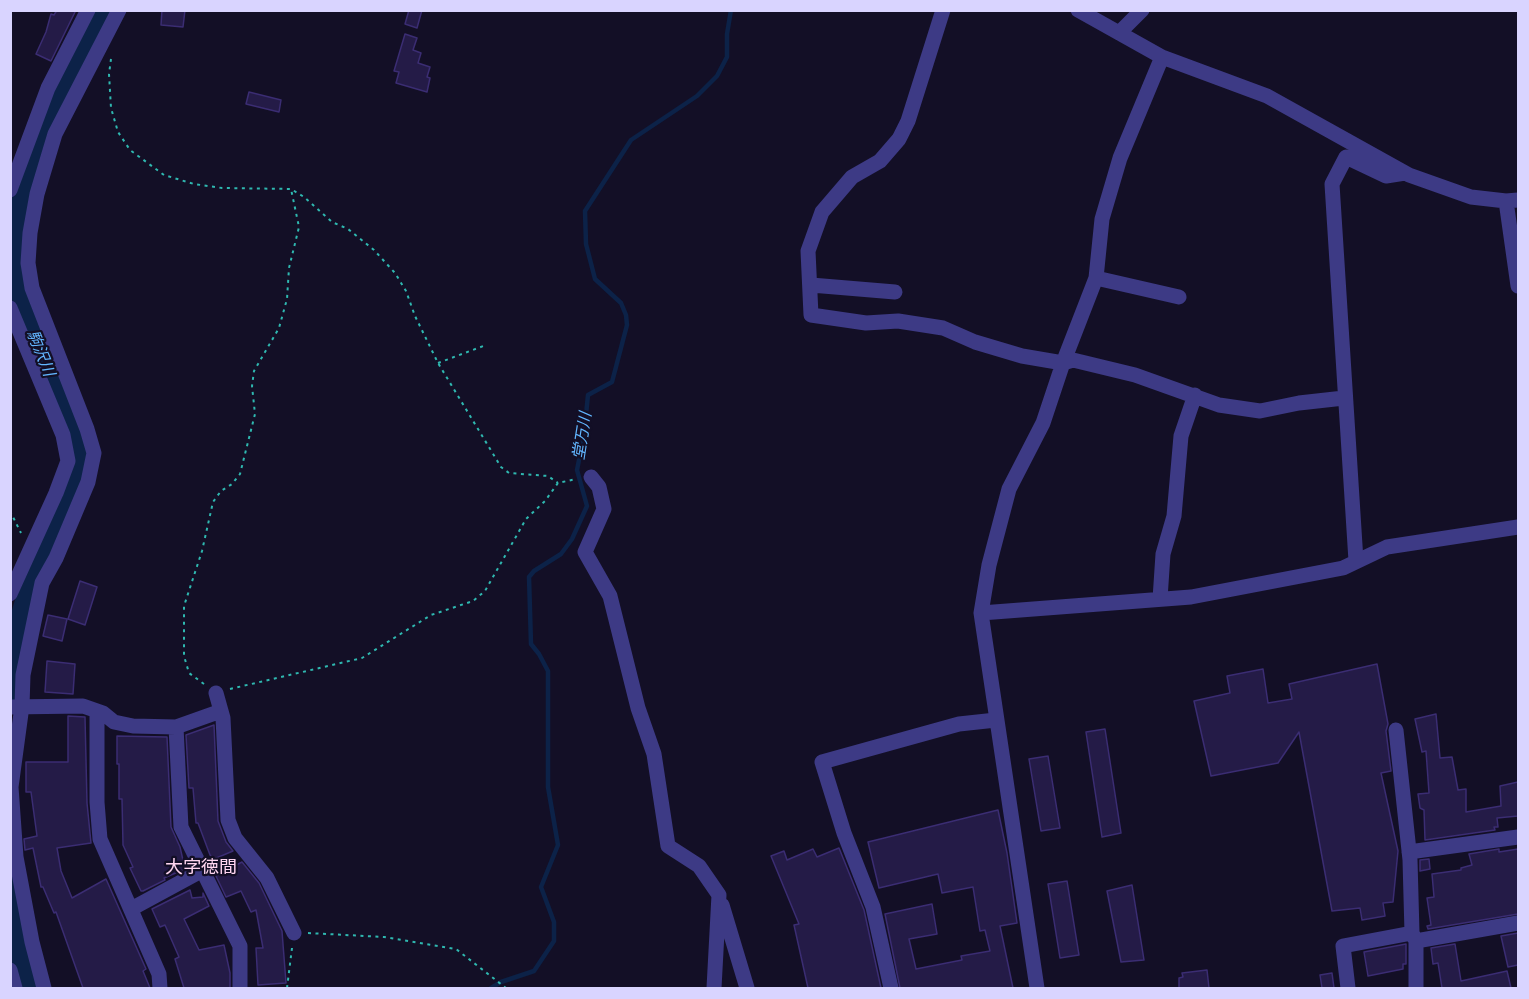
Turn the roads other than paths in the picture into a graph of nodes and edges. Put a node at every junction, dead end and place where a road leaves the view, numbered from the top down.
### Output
1 (88, 10) edge
2 (118, 10) edge
3 (943, 10) edge
4 (1078, 10) edge
5 (1142, 10) edge
6 (1119, 33) junction
7 (1162, 57) junction
8 (1405, 173) junction
9 (10, 190) edge
10 (1512, 200) edge
11 (1096, 278) junction
12 (811, 285) junction
13 (1518, 286) edge
14 (895, 292) dead end
15 (1179, 297) dead end
16 (10, 308) edge
17 (1063, 363) junction
18 (1196, 395) junction
19 (1344, 398) junction
20 (591, 477) dead end
21 (1518, 527) edge
22 (1356, 561) junction
23 (10, 594) edge
24 (1160, 599) junction
25 (981, 613) junction
26 (216, 693) road end
27 (16, 706) edge
28 (97, 711) junction
29 (221, 711) junction
30 (996, 720) junction
31 (176, 728) junction
32 (1396, 730) dead end
33 (1518, 837) edge
34 (1408, 852) junction
35 (203, 870) junction
36 (718, 895) junction
37 (131, 909) junction
38 (1518, 923) edge
39 (294, 933) road end
40 (1414, 937) junction
41 (10, 970) edge
42 (15, 988) edge
43 (44, 988) edge
44 (160, 988) edge
45 (240, 988) edge
46 (714, 988) edge
47 (747, 988) edge
48 (891, 988) edge
49 (1037, 988) edge
50 (1348, 988) edge
51 (1416, 988) edge

1 - 9 street
2 - 27 street
3 - 12 street
4 - 6 street
5 - 6 street
6 - 7 street
7 - 8 street
7 - 11 street
8 - 10 street
8 - 19 street
10 - 13 street
11 - 15 street
11 - 17 street
12 - 14 street
12 - 17 street
16 - 23 street
17 - 18 street
17 - 25 street
18 - 19 street
18 - 24 street
19 - 22 street
20 - 36 street
21 - 22 street
22 - 24 street
24 - 25 street
25 - 30 street
26 - 29 street
27 - 28 street
27 - 43 street
28 - 31 street
28 - 37 street
29 - 31 street
29 - 39 street
30 - 48 street
30 - 49 street
31 - 35 street
32 - 34 street
33 - 34 street
34 - 40 street
35 - 37 street
35 - 45 street
36 - 46 street
36 - 47 street
37 - 44 street
38 - 40 street
40 - 50 street
40 - 51 street
41 - 42 street

